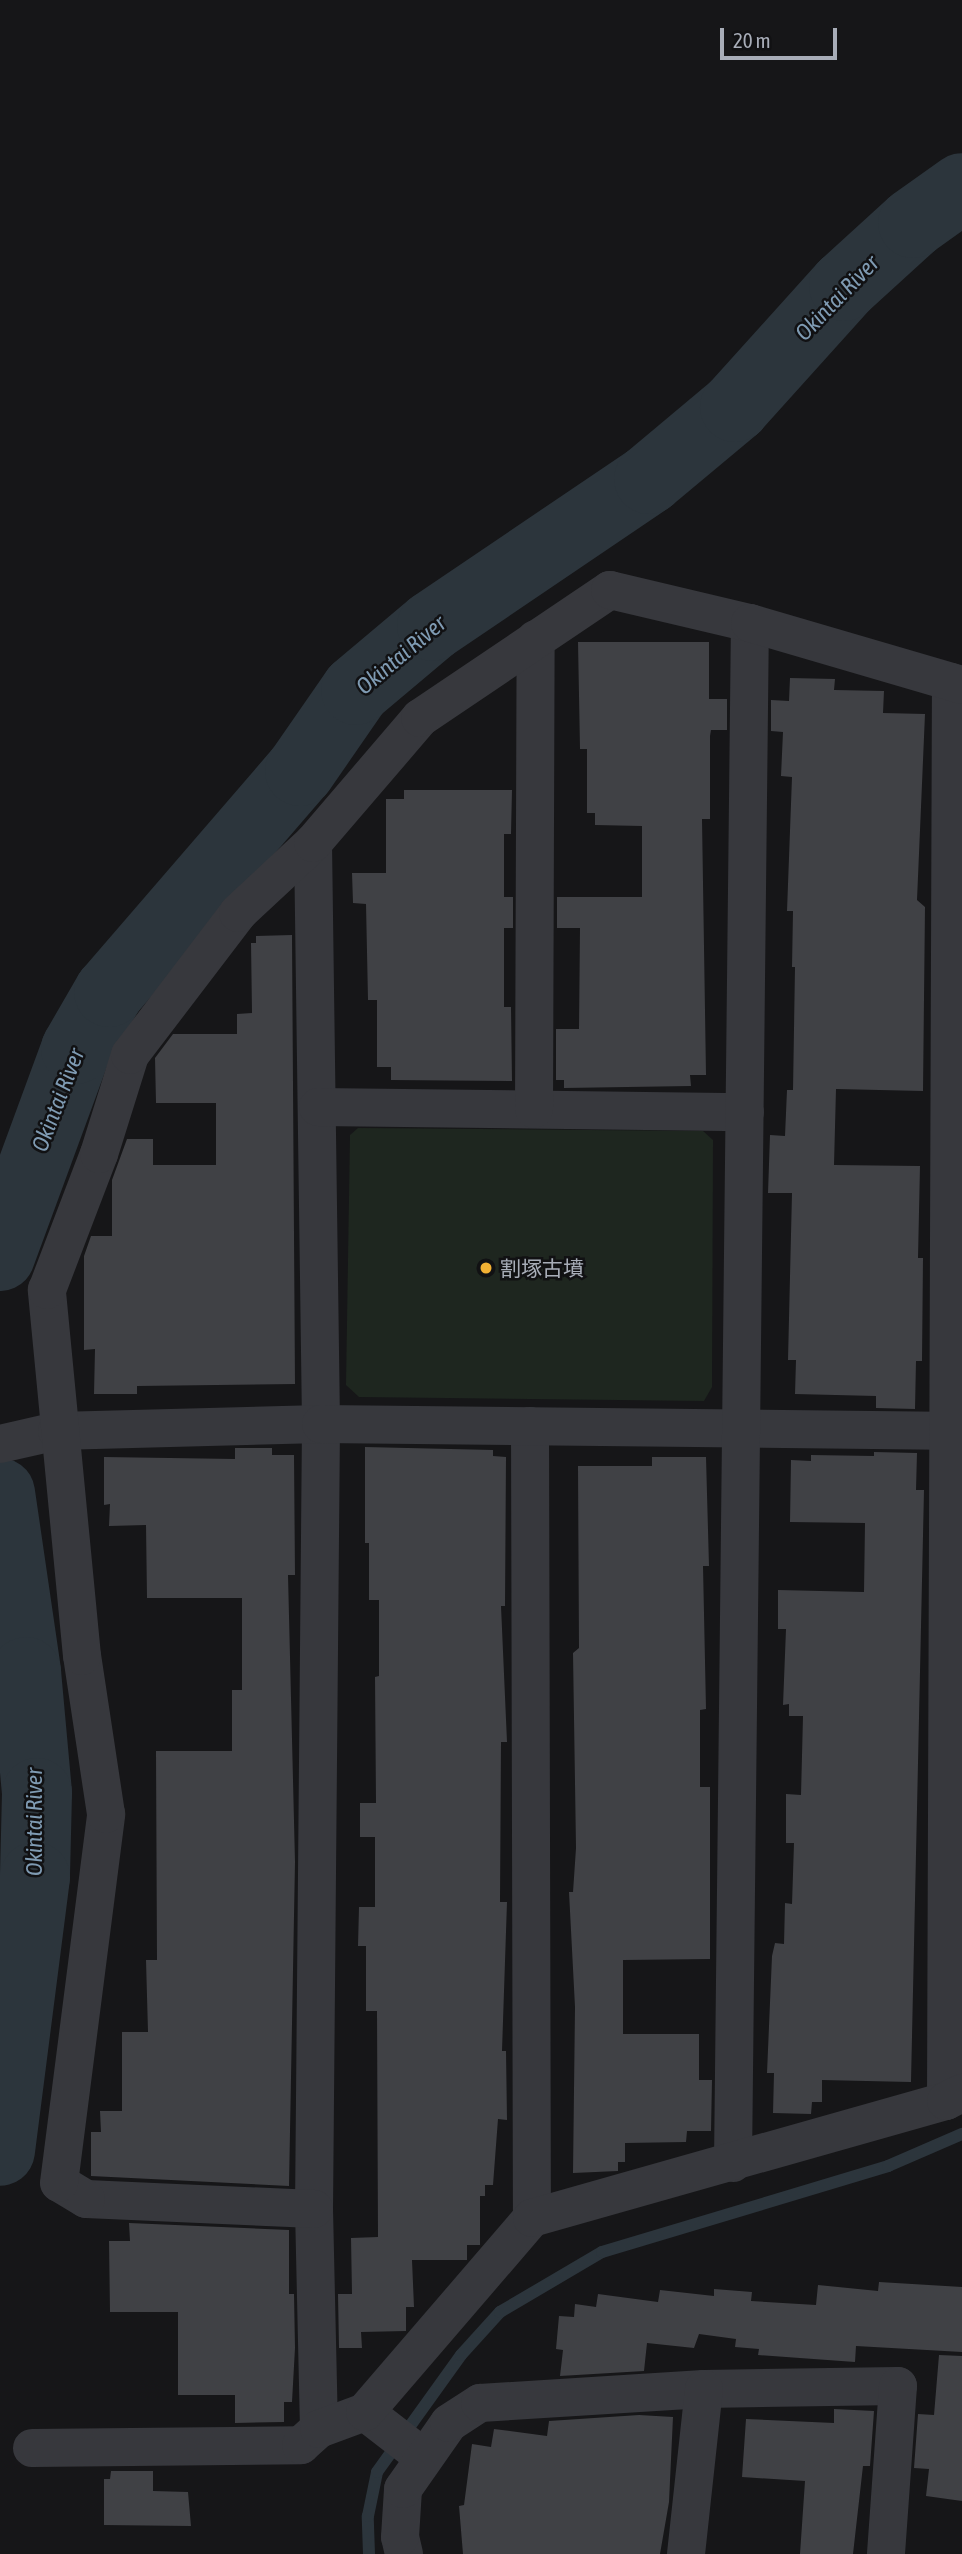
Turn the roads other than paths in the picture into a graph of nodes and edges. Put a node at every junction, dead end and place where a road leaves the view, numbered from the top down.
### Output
1 (750, 623) junction
2 (536, 639) junction
3 (956, 683) edge
4 (313, 843) junction
5 (318, 1107) junction
6 (534, 1109) junction
7 (745, 1112) junction
8 (321, 1424) junction
9 (530, 1426) junction
10 (741, 1429) junction
11 (955, 1431) edge
12 (30, 1438) edge
13 (954, 2097) edge
14 (733, 2163) junction
15 (314, 2209) junction
16 (532, 2218) junction
17 (704, 2389) junction
18 (365, 2412) junction
19 (319, 2429) junction
20 (32, 2448) dead end
21 (422, 2456) junction
22 (404, 2554) edge
23 (686, 2554) edge
24 (886, 2554) edge

1 - 2 street
1 - 3 street
1 - 7 street
2 - 4 street
2 - 6 street
3 - 11 street
4 - 5 street
4 - 12 street
5 - 6 street
5 - 8 street
6 - 7 street
7 - 10 street
8 - 9 street
8 - 12 street
8 - 15 street
9 - 10 street
9 - 16 street
10 - 11 street
10 - 14 street
11 - 13 street
12 - 15 street
13 - 14 street
14 - 16 street
15 - 19 street
16 - 18 street
17 - 21 street
17 - 23 street
17 - 24 street
18 - 19 street
18 - 21 street
19 - 20 street
21 - 22 street

